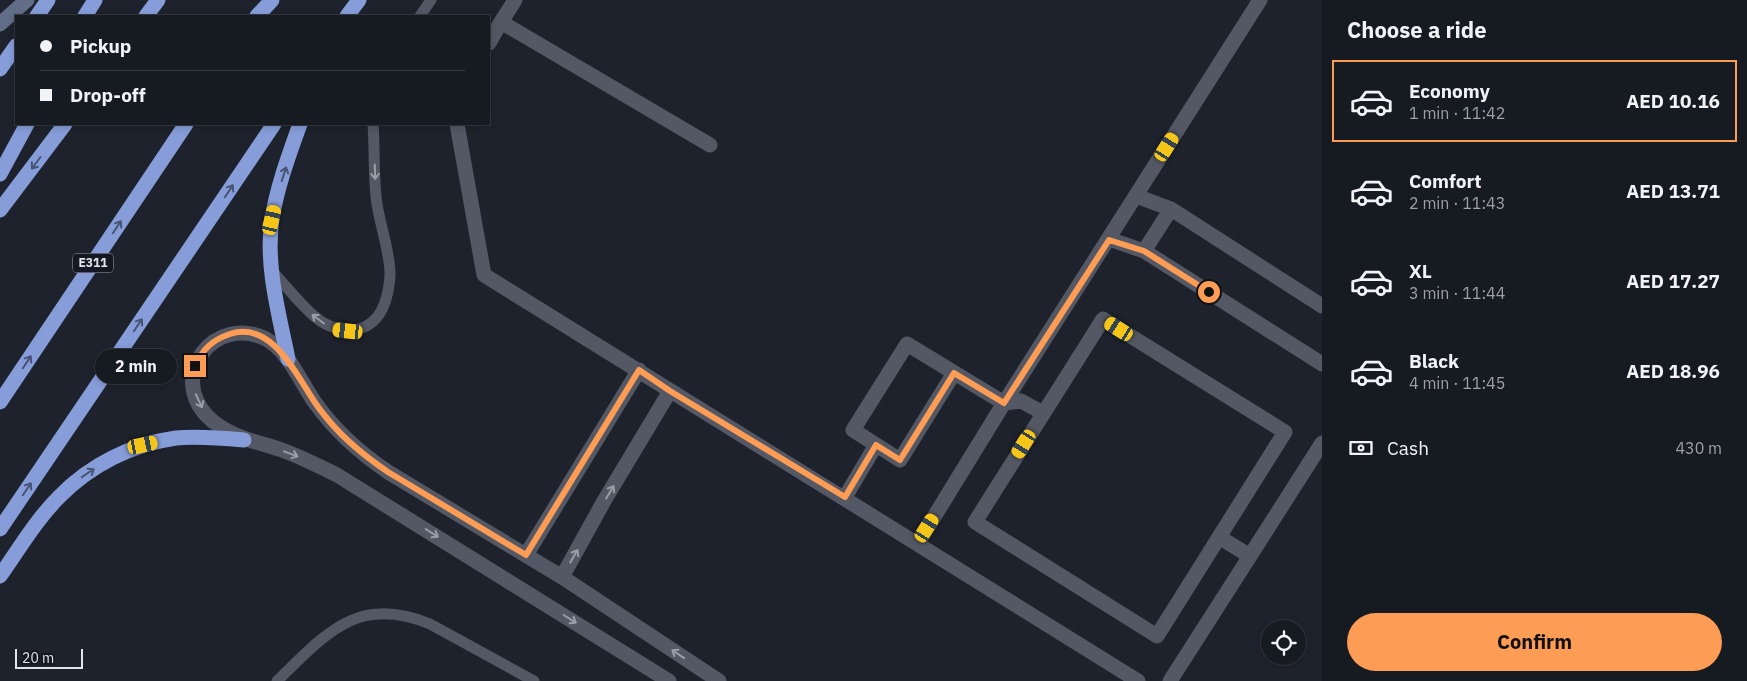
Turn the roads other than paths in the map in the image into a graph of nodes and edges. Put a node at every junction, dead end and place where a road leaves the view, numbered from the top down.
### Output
1 (27, 0) edge
2 (48, 0) edge
3 (95, 0) edge
4 (158, 0) edge
5 (267, 0) edge
6 (272, 0) edge
7 (359, 0) edge
8 (431, 0) edge
9 (515, 0) edge
10 (1260, 0) edge
11 (38, 15) edge
12 (86, 15) edge
13 (147, 15) edge
14 (258, 15) edge
15 (258, 15) edge
16 (348, 15) edge
17 (421, 15) edge
18 (501, 22) junction
19 (0, 24) edge
20 (490, 41) edge
21 (15, 47) edge
22 (0, 69) edge
23 (26, 125) edge
24 (64, 125) edge
25 (185, 125) edge
26 (273, 125) edge
27 (300, 125) edge
28 (373, 125) edge
29 (457, 125) edge
30 (710, 145) dead end
31 (0, 174) edge
32 (1136, 196) junction
33 (1171, 209) junction
34 (0, 210) edge
35 (1109, 240) junction
36 (1144, 251) junction
37 (272, 271) junction
38 (1322, 306) edge
39 (288, 359) junction
40 (1322, 364) edge
41 (639, 370) junction
42 (954, 373) junction
43 (670, 391) junction
44 (0, 402) edge
45 (1004, 403) junction
46 (1043, 413) junction
47 (244, 440) junction
48 (1322, 443) edge
49 (876, 445) junction
50 (845, 497) junction
51 (0, 529) edge
52 (1219, 537) junction
53 (918, 543) junction
54 (526, 555) junction
55 (1250, 556) junction
56 (0, 576) edge
57 (562, 577) junction
58 (277, 681) edge
59 (534, 681) edge
60 (669, 681) edge
61 (719, 681) edge
62 (1138, 681) edge
63 (1170, 681) edge

1 - 19 main road
2 - 11 highway
3 - 12 highway
4 - 13 highway
5 - 14 highway
6 - 15 highway
7 - 16 highway
8 - 17 lane
9 - 18 street
10 - 32 street
18 - 20 street
18 - 30 street
21 - 22 highway
23 - 31 highway
24 -> 34 highway
44 -> 25 highway, E311
51 -> 26 highway
37 -> 27 highway
28 -> 37 lane
29 - 41 street
32 - 33 street
32 - 35 street
33 - 36 street
33 - 38 street
35 - 36 street
35 - 45 street
36 - 40 street
37 - 39 highway
39 -> 47 street
39 - 54 street
41 - 43 street
41 - 54 street
42 - 45 street
42 - 49 street
42 - 49 street
43 - 50 street
57 -> 43 street
45 - 46 street
45 - 53 street
46 - 52 street
46 - 52 street
56 -> 47 highway
47 -> 60 street
48 - 55 street
49 - 50 street
50 - 53 street
52 - 55 street
53 - 62 street
54 - 57 street
55 - 63 street
61 -> 57 street
58 - 59 lane

